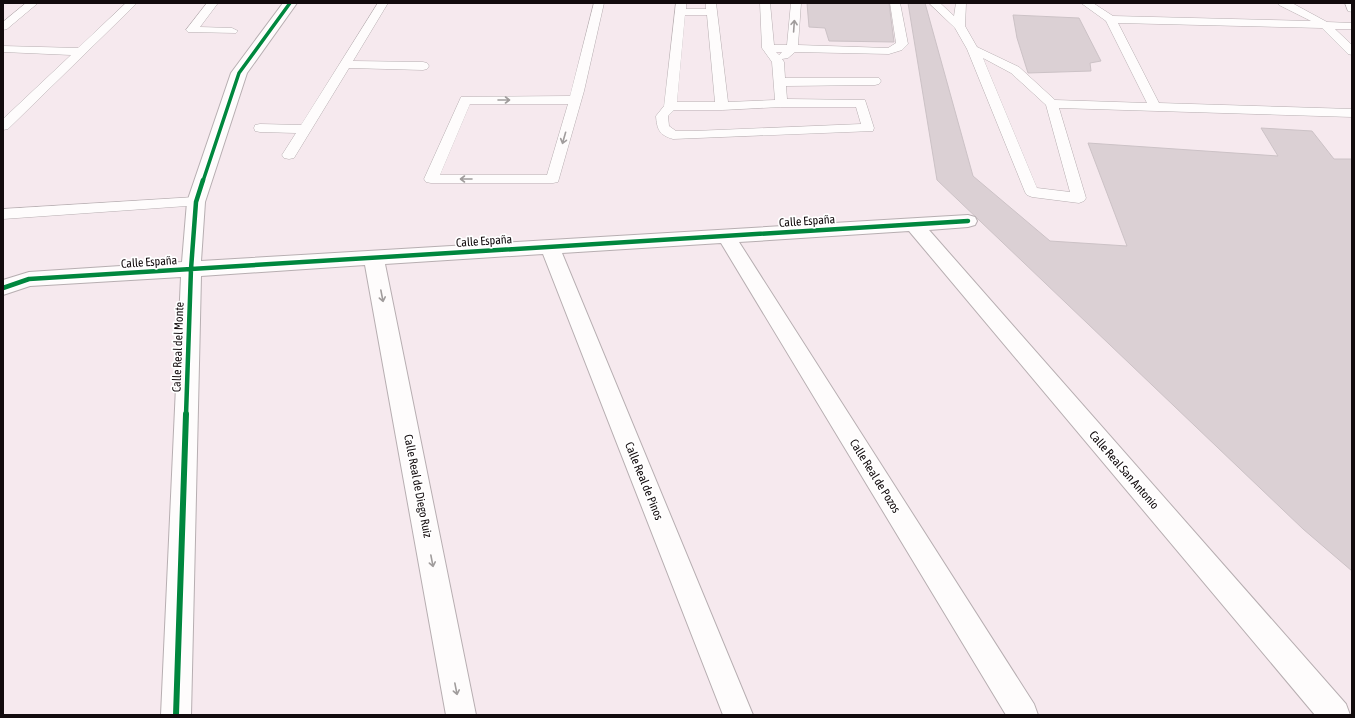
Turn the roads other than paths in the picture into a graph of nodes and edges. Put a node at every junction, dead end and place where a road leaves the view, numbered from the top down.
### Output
1 (33, 3) edge
2 (132, 3) edge
3 (213, 3) edge
4 (290, 3) edge
5 (383, 3) edge
6 (599, 3) edge
7 (765, 3) edge
8 (796, 3) edge
9 (895, 3) edge
10 (934, 3) edge
11 (961, 3) edge
12 (1086, 3) edge
13 (1283, 3) edge
14 (1350, 3) edge
15 (681, 8) edge
16 (711, 8) edge
17 (1352, 9) edge
18 (1111, 18) junction
19 (959, 26) junction
20 (1326, 26) junction
21 (1352, 26) edge
22 (3, 27) edge
23 (232, 31) dead end
24 (768, 48) junction
25 (3, 49) edge
26 (792, 49) junction
27 (973, 49) junction
28 (80, 52) junction
29 (1352, 52) edge
30 (778, 62) junction
31 (344, 64) junction
32 (423, 66) dead end
33 (875, 81) dead end
34 (779, 82) junction
35 (575, 100) junction
36 (781, 103) junction
37 (1052, 104) junction
38 (670, 106) junction
39 (722, 106) junction
40 (1155, 107) junction
41 (1352, 113) edge
42 (3, 126) edge
43 (260, 128) dead end
44 (305, 129) junction
45 (289, 155) dead end
46 (196, 202) junction
47 (3, 214) edge
48 (968, 221) dead end
49 (914, 224) junction
50 (726, 236) junction
51 (550, 247) junction
52 (374, 258) junction
53 (191, 269) junction
54 (3, 288) edge
55 (176, 715) edge
56 (461, 715) edge
57 (738, 715) edge
58 (1023, 715) edge
59 (1335, 715) edge

1 - 22 lane
2 - 28 lane
3 - 23 lane
4 - 46 street, Calle Real del Monte
5 - 31 lane
6 - 35 lane
7 - 24 lane
26 -> 8 lane
9 - 26 lane
10 - 19 lane
11 - 19 lane
12 - 18 lane
13 - 20 lane
14 - 17 lane
15 - 16 lane
15 - 38 lane
16 - 39 lane
18 - 20 lane
18 - 40 lane
19 - 27 lane
20 - 21 lane
20 - 29 lane
24 - 26 lane
24 - 30 lane
25 - 28 lane
26 - 30 lane
27 - 37 lane
27 - 37 lane
28 - 42 lane
30 - 34 lane
31 - 32 lane
31 - 44 lane
33 - 34 lane
34 - 36 lane
35 -> 35 lane
36 - 38 lane
36 - 39 lane
37 - 40 lane
38 - 39 lane
40 - 41 lane
43 - 44 lane
44 - 45 lane
46 - 47 lane
46 - 53 street, Calle Real del Monte
48 - 49 street, Calle España
49 - 50 street, Calle España
49 - 59 street, Calle Real San Antonio
50 - 51 street, Calle España
50 - 58 street, Calle Real de Pozos
51 - 52 street, Calle España
51 - 57 street, Calle Real de Pinos
52 - 53 street, Calle España
52 -> 56 street, Calle Real de Diego Ruiz
53 - 54 street, Calle España
53 - 55 street, Calle Real del Monte

